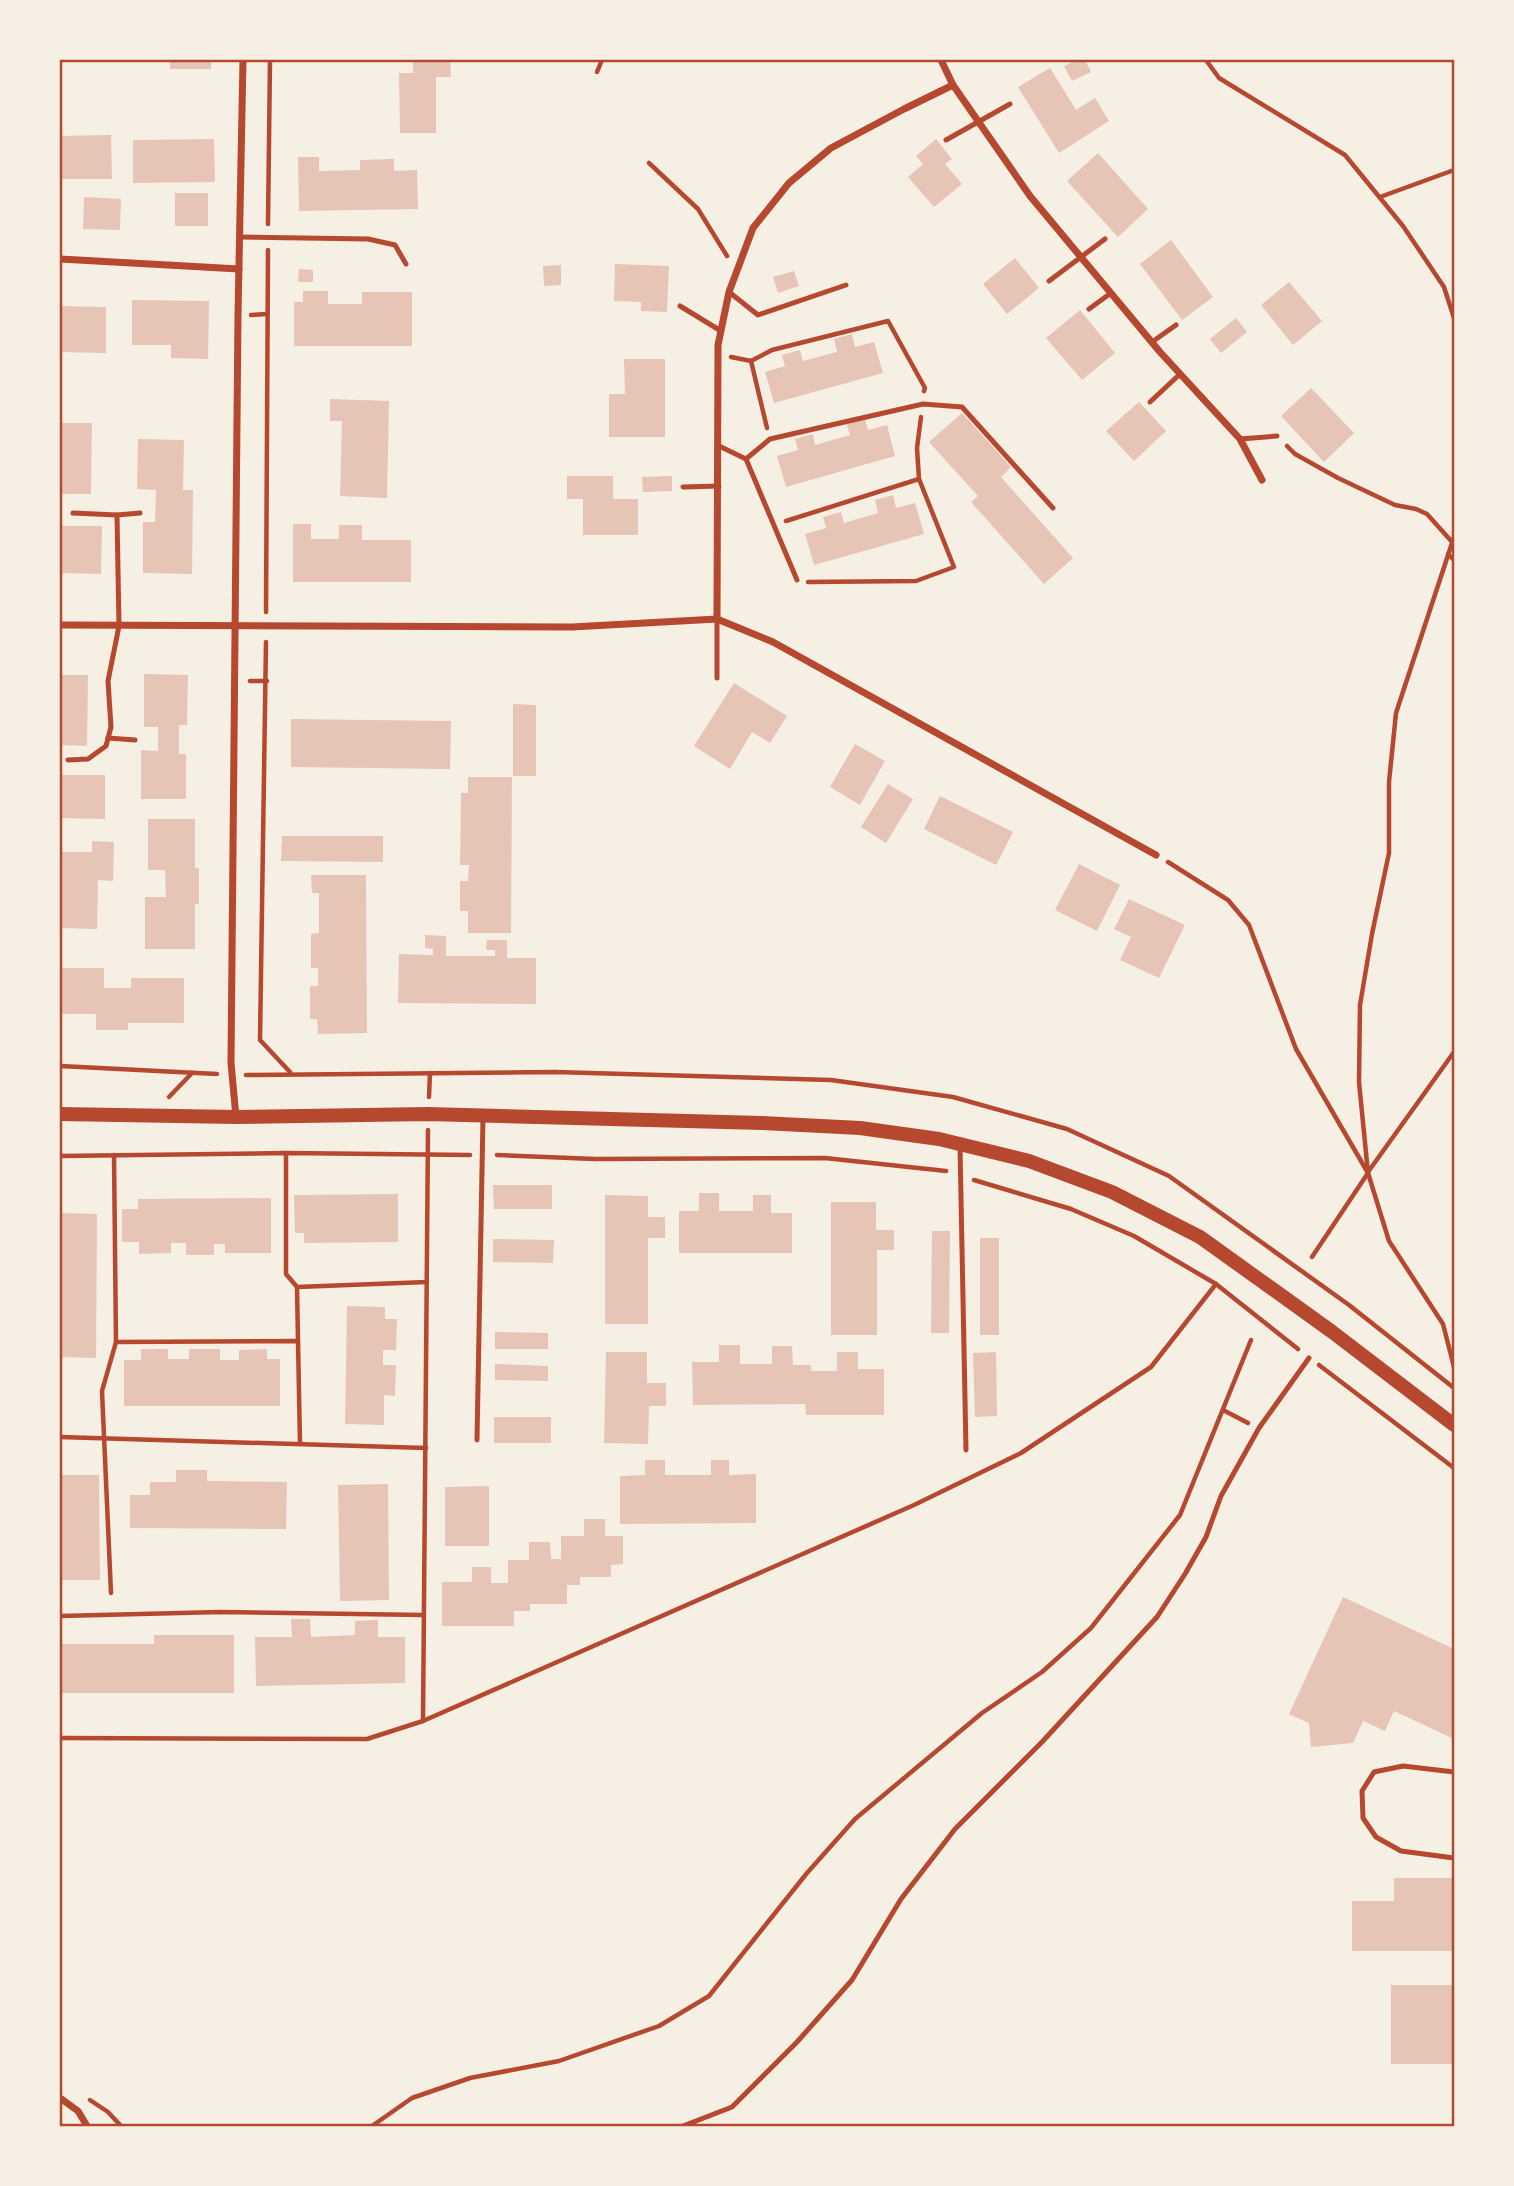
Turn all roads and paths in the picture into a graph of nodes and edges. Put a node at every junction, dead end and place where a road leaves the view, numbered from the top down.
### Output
1 (243, 60) edge
2 (270, 60) edge
3 (602, 60) edge
4 (941, 60) edge
5 (1206, 60) edge
6 (597, 72) dead end
7 (953, 85) junction
8 (1010, 104) dead end
9 (978, 122) junction
10 (946, 140) dead end
11 (649, 163) dead end
12 (1454, 170) edge
13 (1381, 197) junction
14 (240, 237) junction
15 (268, 237) junction
16 (1105, 239) dead end
17 (1080, 256) junction
18 (60, 260) edge
19 (406, 264) dead end
20 (239, 269) junction
21 (737, 272) junction
22 (1049, 281) dead end
23 (846, 285) dead end
24 (729, 292) junction
25 (1111, 293) junction
26 (680, 306) dead end
27 (1089, 309) dead end
28 (1454, 318) edge
29 (1176, 325) dead end
30 (721, 331) junction
31 (1152, 342) junction
32 (718, 354) junction
33 (751, 361) junction
34 (1180, 374) junction
35 (1150, 401) dead end
36 (923, 404) junction
37 (1277, 436) joint
38 (770, 439) junction
39 (1240, 439) junction
40 (719, 446) junction
41 (746, 458) junction
42 (919, 479) junction
43 (1262, 480) dead end
44 (719, 486) junction
45 (683, 487) dead end
46 (1053, 508) dead end
47 (73, 513) dead end
48 (140, 513) dead end
49 (117, 515) junction
50 (774, 525) junction
51 (1454, 540) edge
52 (1448, 554) junction
53 (1454, 560) edge
54 (797, 580) dead end
55 (807, 582) dead end
56 (717, 619) junction
57 (60, 625) edge
58 (236, 625) junction
59 (266, 625) junction
60 (119, 626) junction
61 (717, 678) dead end
62 (108, 738) junction
63 (135, 740) dead end
64 (68, 760) dead end
65 (1156, 855) joint
66 (1454, 1052) edge
67 (291, 1073) dead end
68 (60, 1114) edge
69 (236, 1116) junction
70 (483, 1116) junction
71 (960, 1144) junction
72 (286, 1153) junction
73 (114, 1154) junction
74 (482, 1154) junction
75 (427, 1155) junction
76 (60, 1156) edge
77 (1368, 1173) junction
78 (961, 1176) junction
79 (1312, 1258) dead end
80 (427, 1282) junction
81 (1216, 1284) junction
82 (297, 1287) junction
83 (1251, 1340) dead end
84 (298, 1341) junction
85 (116, 1342) junction
86 (1309, 1357) junction
87 (1454, 1367) edge
88 (1223, 1410) junction
89 (1454, 1425) edge
90 (1259, 1428) junction
91 (60, 1437) edge
92 (103, 1438) junction
93 (477, 1440) dead end
94 (300, 1444) junction
95 (426, 1448) junction
96 (965, 1450) dead end
97 (1454, 1468) edge
98 (111, 1593) dead end
99 (423, 1615) junction
100 (60, 1616) edge
101 (423, 1721) junction
102 (60, 1738) edge
103 (1454, 1772) edge
104 (1454, 1858) edge
105 (81, 2093) dead end
106 (60, 2098) edge
107 (87, 2126) edge
108 (121, 2126) edge
109 (372, 2126) edge
110 (683, 2126) edge

1 - 14 street
2 - 15 path
3 - 6 path
4 - 7 street
5 - 13 path
7 - 9 street
7 - 21 street
8 - 9 lane
9 - 10 lane
9 - 17 street
11 - 21 path
12 - 13 path
13 - 28 path
14 - 15 lane
14 - 20 street
15 - 19 lane
15 - 59 path
16 - 17 lane
17 - 22 lane
17 - 25 street
18 - 20 street
20 - 58 street
21 - 24 street
23 - 24 lane
24 - 30 street
25 - 27 lane
25 - 31 street
26 - 30 lane
29 - 31 lane
30 - 32 street
31 - 34 street
32 - 33 path
32 - 40 street
33 - 36 path
33 - 38 path
34 - 35 lane
34 - 39 street
36 - 38 lane
36 - 42 path
36 - 46 lane
37 - 39 lane
37 - 51 path
38 - 41 lane
39 - 43 street
40 - 41 lane
40 - 44 street
41 - 50 lane
42 - 50 path
42 - 55 path
44 - 45 lane
44 - 56 street
47 - 49 lane
48 - 49 lane
49 - 60 lane
50 - 54 lane
51 - 52 path
52 - 53 path
52 - 77 path
56 - 59 street
56 - 61 lane
56 - 65 street
57 - 60 street
58 - 59 street
58 - 60 street
58 - 69 street
59 - 67 path
60 - 62 lane
62 - 63 lane
62 - 64 lane
65 - 77 path
66 - 77 path
68 - 69 main road
69 - 70 main road
70 - 71 main road
70 - 74 lane
71 - 78 lane
71 - 89 main road
72 - 73 path
72 - 75 path
72 - 82 path
73 - 76 path
73 - 85 path
74 - 75 path
74 - 78 path
74 - 93 lane
75 - 80 path
77 - 79 path
77 - 87 path
78 - 81 path
78 - 96 lane
80 - 82 path
80 - 95 path
81 - 86 path
81 - 101 path
82 - 84 path
83 - 88 path
84 - 85 path
84 - 94 path
85 - 92 path
86 - 90 lane
86 - 97 path
88 - 90 path
88 - 109 path
90 - 110 lane
91 - 92 path
92 - 94 path
92 - 98 path
94 - 95 path
95 - 99 path
99 - 100 path
99 - 101 path
101 - 102 path
103 - 104 lane
105 - 108 path
106 - 107 street

